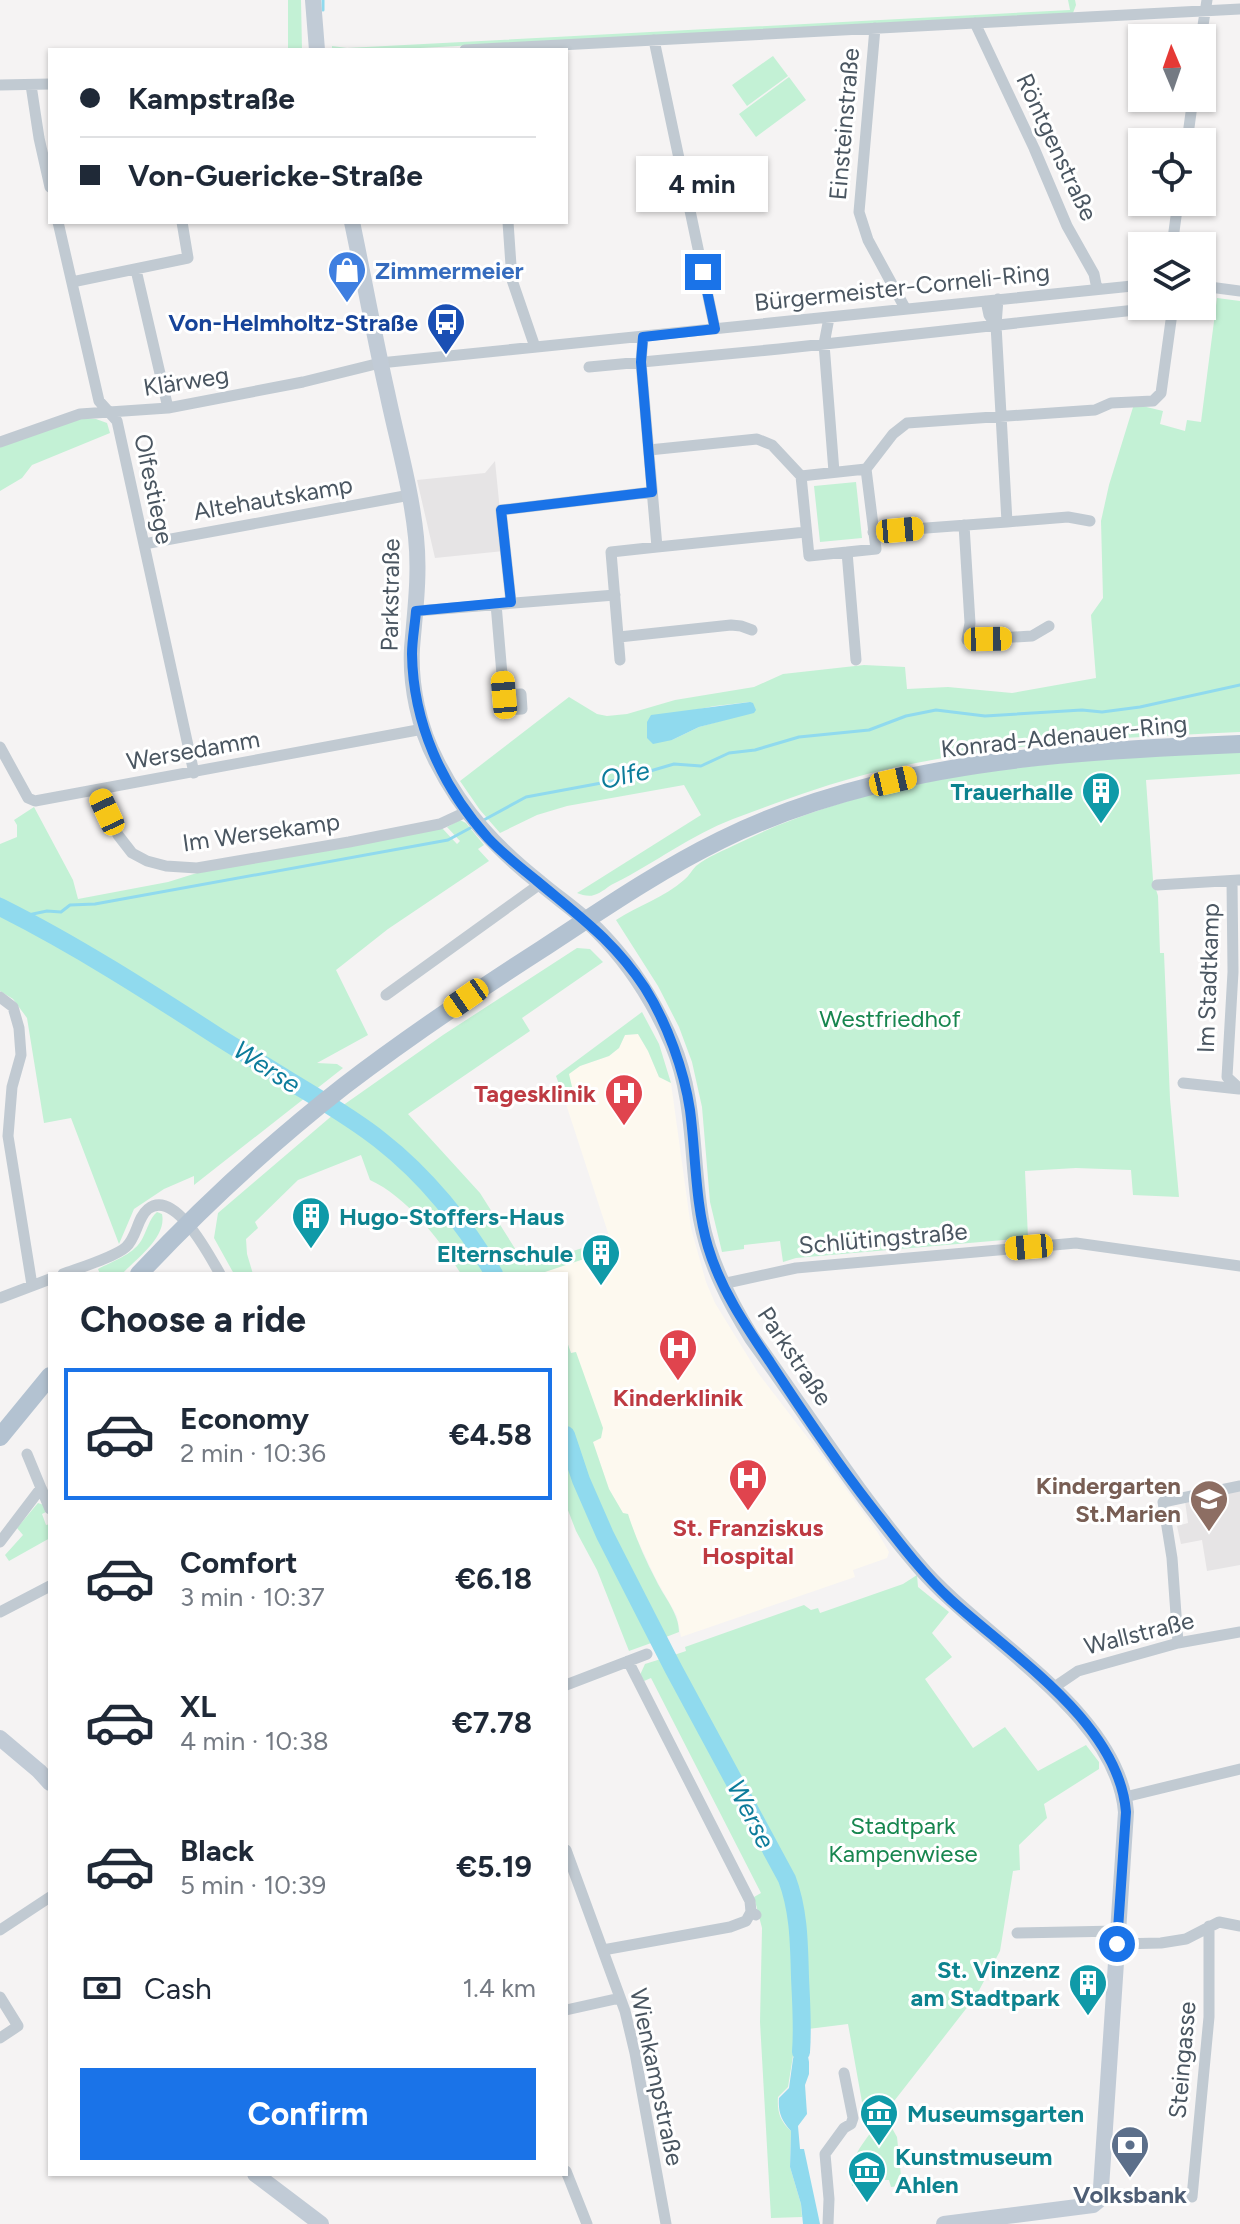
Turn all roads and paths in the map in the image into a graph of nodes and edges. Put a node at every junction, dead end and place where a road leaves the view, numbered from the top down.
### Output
1 (313, 0) edge
2 (1206, 5) edge
3 (1240, 9) edge
4 (975, 23) junction
5 (875, 28) junction
6 (654, 40) junction
7 (317, 48) edge
8 (522, 48) edge
9 (48, 84) edge
10 (0, 85) edge
11 (31, 85) junction
12 (48, 178) edge
13 (58, 224) edge
14 (182, 224) edge
15 (352, 224) edge
16 (508, 224) edge
17 (136, 270) junction
18 (72, 282) junction
19 (1128, 286) edge
20 (1216, 288) edge
21 (1097, 289) junction
22 (1240, 291) edge
23 (992, 300) junction
24 (905, 308) junction
25 (1128, 311) edge
26 (829, 318) junction
27 (812, 319) junction
28 (1170, 320) edge
29 (996, 325) junction
30 (715, 329) junction
31 (643, 337) junction
32 (824, 344) junction
33 (535, 347) junction
34 (641, 362) junction
35 (380, 363) junction
36 (589, 367) dead end
37 (168, 408) junction
38 (106, 411) junction
39 (1000, 416) junction
40 (0, 442) edge
41 (649, 450) junction
42 (866, 469) junction
43 (834, 472) junction
44 (801, 476) junction
45 (652, 492) junction
46 (410, 495) junction
47 (1090, 521) dead end
48 (1007, 522) junction
49 (964, 525) junction
50 (806, 532) junction
51 (873, 532) junction
52 (144, 544) junction
53 (657, 547) junction
54 (847, 552) junction
55 (615, 595) junction
56 (511, 602) junction
57 (496, 604) junction
58 (416, 611) junction
59 (1049, 626) dead end
60 (752, 630) dead end
61 (619, 637) junction
62 (620, 660) dead end
63 (856, 660) dead end
64 (504, 695) dead end
65 (423, 729) junction
66 (1240, 744) edge
67 (0, 747) edge
68 (194, 773) junction
69 (96, 790) junction
70 (474, 820) junction
71 (1236, 880) edge
72 (540, 884) junction
73 (1157, 885) dead end
74 (587, 920) junction
75 (1236, 972) edge
76 (386, 995) dead end
77 (0, 997) edge
78 (1183, 1083) dead end
79 (6, 1086) edge
80 (1240, 1089) edge
81 (187, 1224) junction
82 (1240, 1266) edge
83 (68, 1272) edge
84 (141, 1272) edge
85 (219, 1272) edge
86 (48, 1280) edge
87 (722, 1284) junction
88 (32, 1285) junction
89 (0, 1298) edge
90 (48, 1378) edge
91 (0, 1437) edge
92 (27, 1454) dead end
93 (1240, 1486) edge
94 (41, 1488) junction
95 (48, 1504) edge
96 (0, 1542) edge
97 (48, 1587) edge
98 (0, 1612) edge
99 (1240, 1632) edge
100 (1178, 1643) junction
101 (647, 1654) dead end
102 (628, 1661) junction
103 (568, 1684) edge
104 (1053, 1688) junction
105 (0, 1738) edge
106 (1240, 1769) edge
107 (48, 1781) edge
108 (1125, 1797) junction
109 (568, 1855) edge
110 (48, 1898) edge
111 (1209, 1926) junction
112 (1240, 1926) edge
113 (0, 1930) edge
114 (1017, 1933) dead end
115 (1118, 1938) junction
116 (603, 1950) junction
117 (0, 1997) edge
118 (620, 1998) junction
119 (568, 2010) edge
120 (0, 2038) edge
121 (844, 2073) dead end
122 (258, 2176) edge
123 (568, 2176) edge
124 (1192, 2197) dead end
125 (998, 2221) edge
126 (321, 2224) edge
127 (587, 2224) edge
128 (666, 2224) edge
129 (828, 2224) edge
130 (944, 2224) edge

1 - 7 street
2 - 3 street
2 - 4 street
4 - 5 street
4 - 21 street, Röntgenstraße
5 - 6 street
5 - 24 street, Einsteinstraße
6 - 8 street
6 - 30 street
9 - 11 street
10 - 11 street
11 - 12 street
13 - 18 street, Olfestiege
14 - 17 street
15 - 35 street, Parkstraße
16 - 33 street
17 - 18 street
17 - 37 street
18 - 38 street, Olfestiege
19 - 21 street, Bürgermeister-Corneli-Ring
20 - 22 street
21 - 23 street, Bürgermeister-Corneli-Ring
23 - 24 street, Bürgermeister-Corneli-Ring
23 - 29 street
24 - 26 street, Bürgermeister-Corneli-Ring
25 - 29 street, Bürgermeister-Corneli-Ring
26 - 27 street, Bürgermeister-Corneli-Ring
26 - 32 street
27 - 30 street, Bürgermeister-Corneli-Ring
27 - 32 street
28 - 39 street
29 - 32 street, Bürgermeister-Corneli-Ring
29 - 39 street
30 - 31 street, Bürgermeister-Corneli-Ring
31 - 33 street, Bürgermeister-Corneli-Ring
31 - 34 street
32 - 34 street, Bürgermeister-Corneli-Ring
32 - 43 street
33 - 35 street, Bürgermeister-Corneli-Ring
34 - 36 street, Bürgermeister-Corneli-Ring
34 - 41 street
35 - 37 street, Klärweg
35 - 46 street, Parkstraße
37 - 38 street, Klärweg
38 - 40 street, Klärweg
38 - 52 street, Olfestiege
39 - 42 street
39 - 48 street
41 - 44 street
41 - 45 street
42 - 43 street
42 - 51 street
43 - 44 street
44 - 50 street
45 - 53 street
45 - 56 street
46 - 52 street, Altehautskamp
46 - 58 street, Parkstraße
47 - 48 street
48 - 49 street
49 - 51 street
49 - 59 street
50 - 53 street
50 - 54 street
51 - 54 street
52 - 68 street, Olfestiege
53 - 55 street
54 - 63 street
55 - 56 street
55 - 61 street
56 - 57 street
57 - 58 street
57 - 64 street
58 - 65 street, Parkstraße
60 - 61 street
61 - 62 street
65 - 68 street, Wersedamm
65 - 70 street, Parkstraße
66 - 74 main road, Konrad-Adenauer-Ring
67 - 69 street, Wersedamm
68 - 69 street, Wersedamm
69 - 70 street, Im Wersekamp
70 - 72 street, Parkstraße
71 - 73 street
71 - 75 street, Im Stadtkamp
72 - 74 street, Parkstraße
72 - 76 street
74 - 81 main road, Konrad-Adenauer-Ring
74 - 87 street, Parkstraße
75 - 80 street, Im Stadtkamp
77 - 79 street
78 - 80 street
79 - 88 street
81 - 83 street
81 - 84 main road, Konrad-Adenauer-Ring
81 - 85 street
82 - 87 street, Schlütingstraße
86 - 88 street
87 - 104 street, Parkstraße
88 - 89 street
90 - 91 main road
92 - 94 street
93 - 100 street
94 - 95 street
94 - 96 street
97 - 98 street
99 - 100 street, Wallstraße
100 - 104 street, Wallstraße
101 - 102 street
102 - 103 street
102 - 116 street
104 - 108 street, Parkstraße
105 - 107 street
106 - 108 street
108 - 115 street
109 - 116 street, Wienkampstraße
110 - 113 street
111 - 112 street
111 - 115 street
111 - 124 street, Steingasse
114 - 115 street
115 - 125 street
116 - 118 street, Wienkampstraße
117 - 120 street
118 - 119 street
118 - 128 street, Wienkampstraße
121 - 129 street
122 - 126 street
123 - 127 street
125 - 130 street

